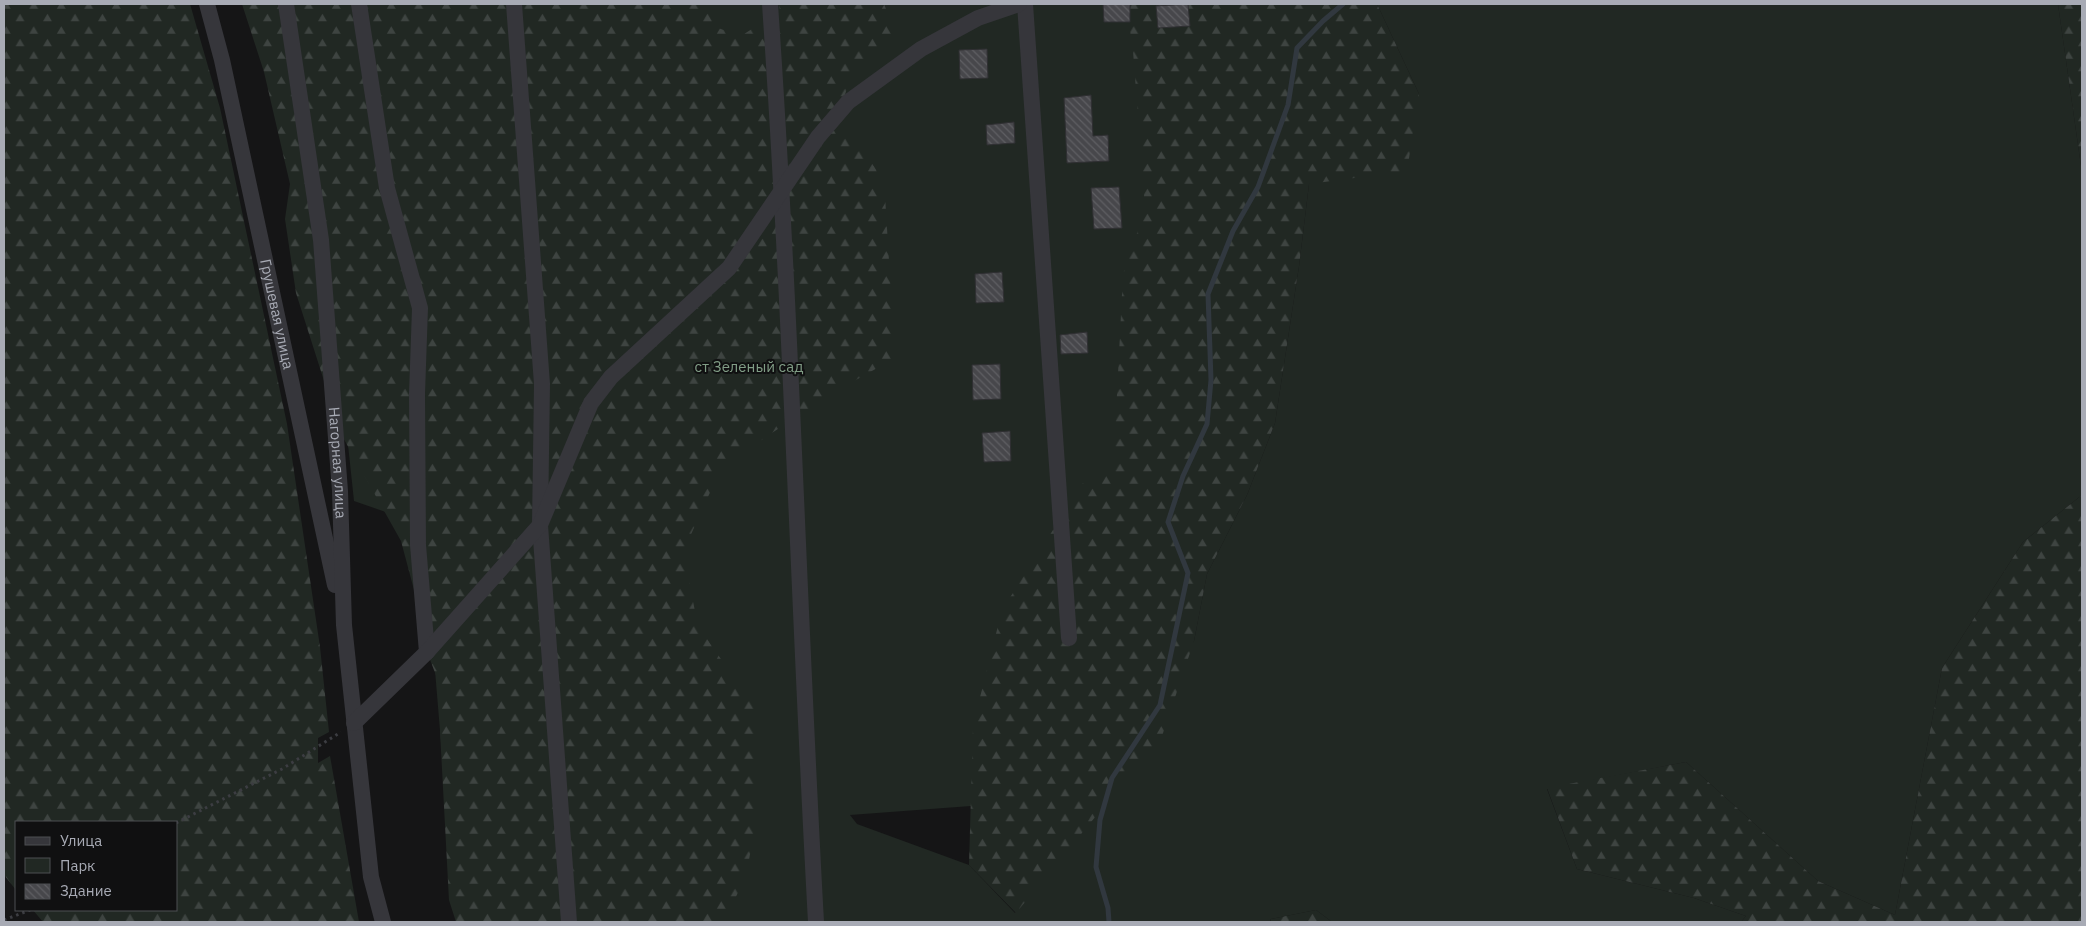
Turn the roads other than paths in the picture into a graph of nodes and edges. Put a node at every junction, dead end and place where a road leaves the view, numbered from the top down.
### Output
1 (207, 4) edge
2 (286, 4) edge
3 (359, 4) edge
4 (514, 4) edge
5 (770, 4) edge
6 (1019, 4) edge
7 (1025, 4) edge
8 (783, 189) junction
9 (540, 525) junction
10 (344, 625) junction
11 (1069, 638) dead end
12 (426, 652) junction
13 (354, 723) junction
14 (383, 922) edge
15 (570, 922) edge
16 (816, 922) edge

1 - 10 street, Грушевая улица
2 - 10 street, Нагорная улица
3 - 12 street
4 - 9 street
5 - 8 street
6 - 8 street
7 - 11 street
8 - 9 street
8 - 16 street
9 - 12 street
9 - 15 street
10 - 13 street, Нагорная улица
12 - 13 street
13 - 14 street, Нагорная улица

